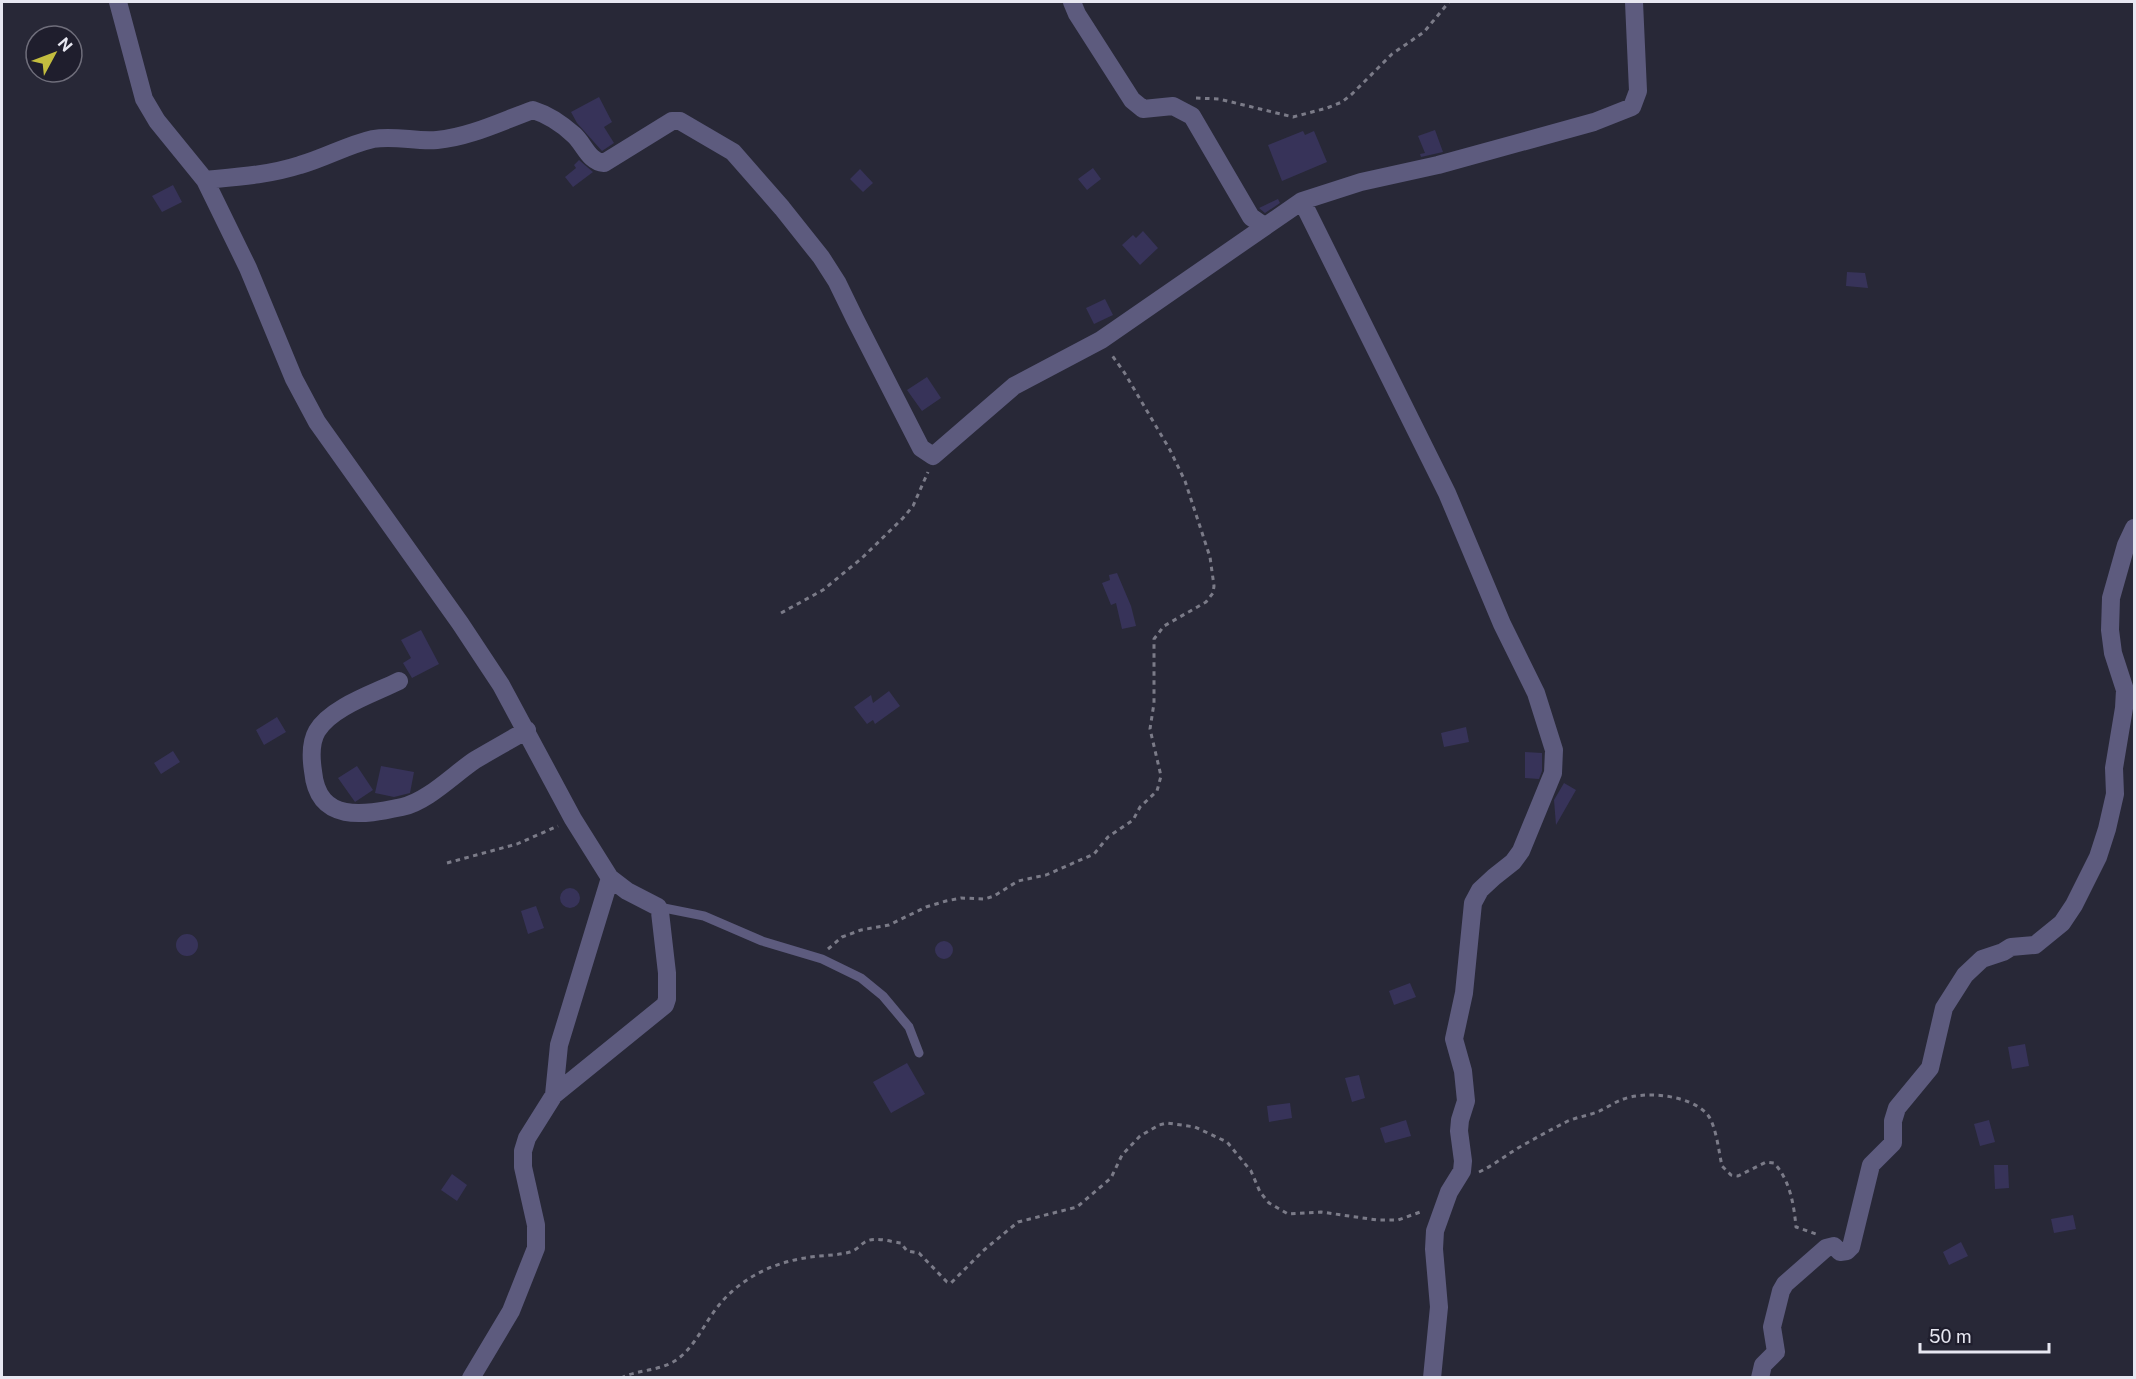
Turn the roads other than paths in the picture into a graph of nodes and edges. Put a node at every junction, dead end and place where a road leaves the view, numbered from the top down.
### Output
1 (120, 2) edge
2 (1072, 2) edge
3 (1634, 2) edge
4 (205, 180) junction
5 (1302, 201) junction
6 (1264, 226) junction
7 (2134, 528) edge
8 (399, 681) dead end
9 (527, 730) junction
10 (610, 878) junction
11 (658, 907) junction
12 (919, 1053) dead end
13 (554, 1095) junction
14 (471, 1377) edge
15 (1432, 1377) edge
16 (1760, 1377) edge

1 - 4 street
2 - 6 street
3 - 5 street
4 - 6 street
4 - 9 street
5 - 6 street
5 - 15 street
7 - 16 street
8 - 9 street
9 - 10 street
10 - 11 street
10 - 13 street
11 - 12 lane
11 - 13 street
13 - 14 street

